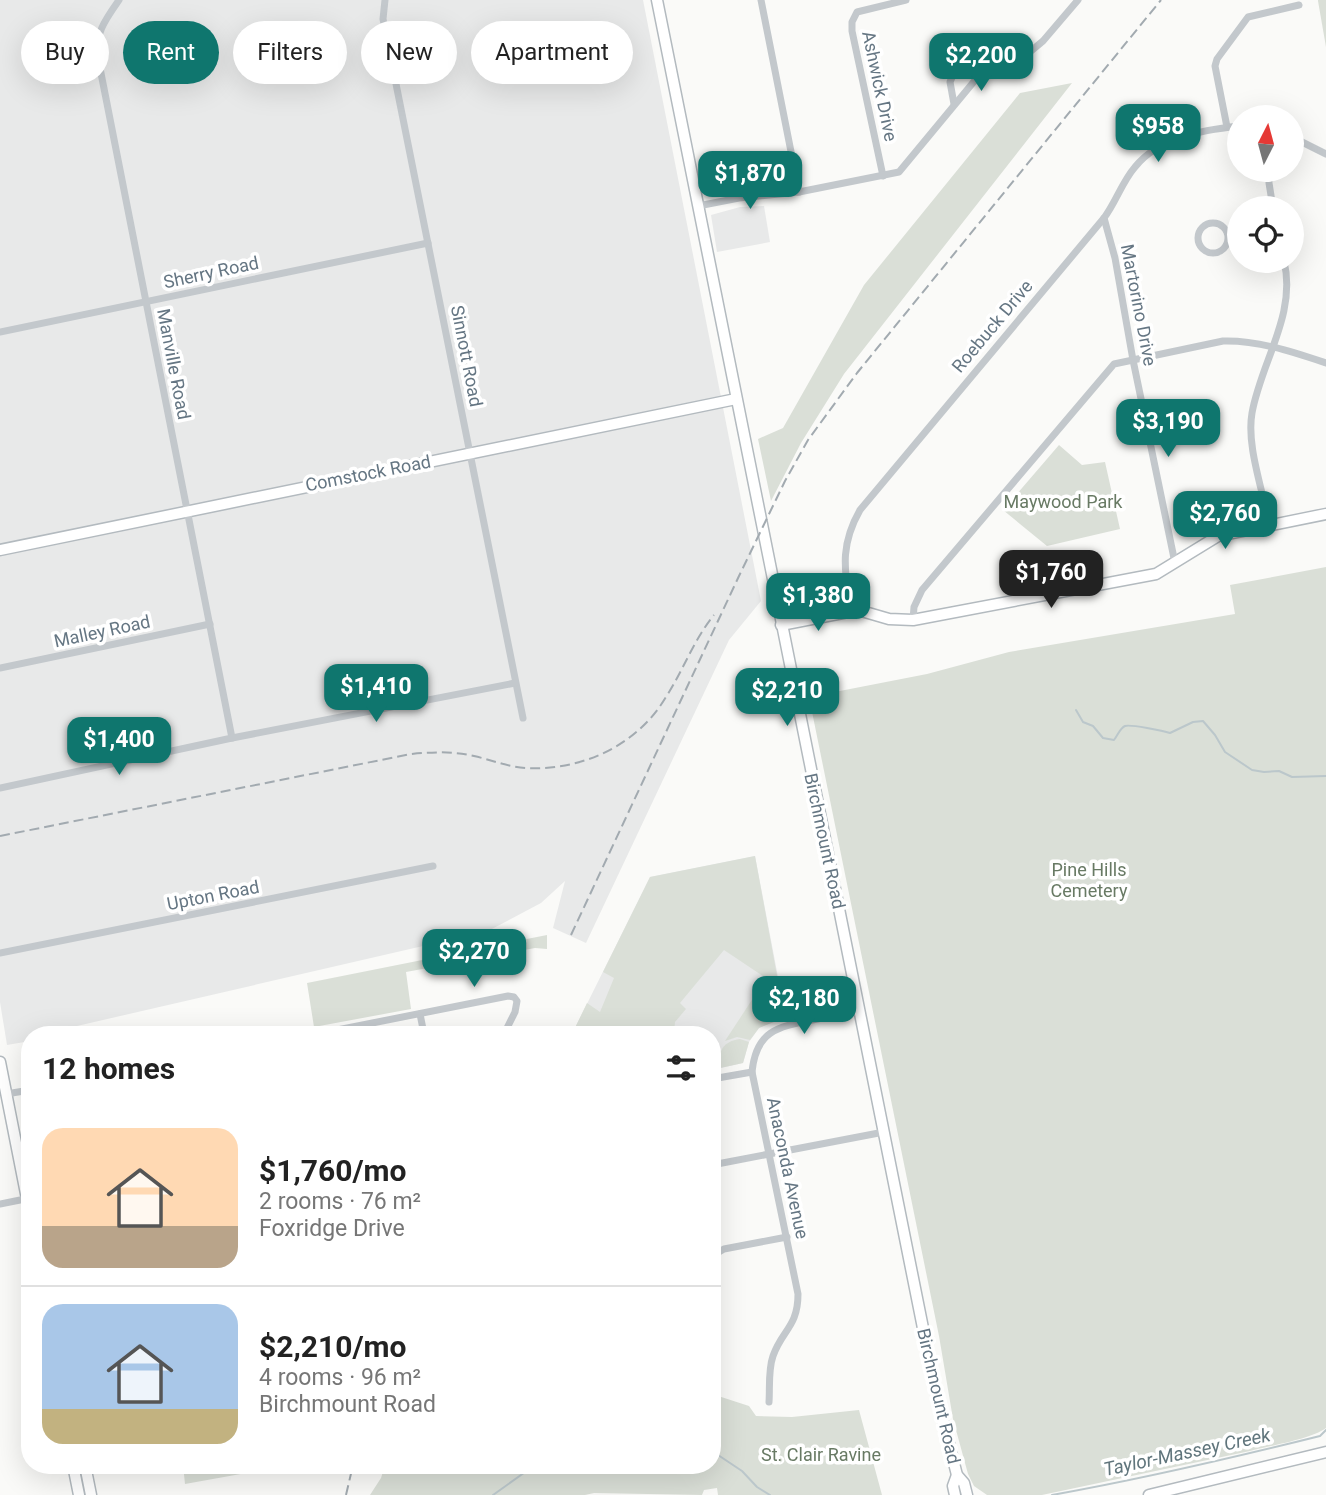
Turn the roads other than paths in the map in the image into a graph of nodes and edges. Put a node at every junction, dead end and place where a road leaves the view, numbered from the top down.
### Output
1 (119, 0) edge
2 (385, 0) edge
3 (657, 0) edge
4 (761, 0) edge
5 (906, 0) edge
6 (1077, 0) edge
7 (1299, 5) dead end
8 (986, 67) junction
9 (954, 104) junction
10 (1227, 127) joint
11 (1304, 143) edge
12 (1326, 154) edge
13 (883, 176) junction
14 (799, 192) junction
15 (698, 205) junction
16 (1104, 218) junction
17 (1228, 233) joint
18 (428, 243) junction
19 (1285, 273) edge
20 (146, 302) junction
21 (0, 332) edge
22 (1272, 347) junction
23 (1133, 360) junction
24 (1326, 363) edge
25 (736, 399) junction
26 (470, 453) junction
27 (187, 510) junction
28 (1326, 514) edge
29 (1269, 526) junction
30 (0, 550) edge
31 (1175, 563) junction
32 (850, 611) junction
33 (913, 620) junction
34 (209, 624) junction
35 (781, 625) junction
36 (0, 668) edge
37 (515, 683) junction
38 (523, 718) dead end
39 (232, 738) junction
40 (0, 788) edge
41 (433, 866) dead end
42 (0, 953) edge
43 (860, 1011) junction
44 (420, 1014) junction
45 (358, 1026) edge
46 (422, 1026) edge
47 (509, 1026) edge
48 (0, 1062) edge
49 (752, 1072) junction
50 (721, 1077) edge
51 (21, 1092) edge
52 (6, 1094) junction
53 (884, 1132) junction
54 (770, 1153) junction
55 (721, 1163) edge
56 (21, 1165) edge
57 (21, 1200) edge
58 (0, 1204) edge
59 (786, 1237) junction
60 (721, 1251) edge
61 (769, 1402) dead end
62 (1326, 1452) edge
63 (75, 1474) edge
64 (87, 1474) edge
65 (957, 1475) junction
66 (79, 1495) edge
67 (91, 1495) edge
68 (955, 1495) edge
69 (967, 1495) edge
70 (1149, 1495) edge

1 - 20 street, Manville Road
2 - 18 street, Sinnott Road
3 - 15 main road, Birchmount Road
4 - 14 street
5 - 13 street, Ashwick Drive
6 - 8 street
7 - 10 street
8 - 9 street
8 - 9 street
9 - 13 street
10 - 16 street, Roebuck Drive
11 - 12 street
13 - 14 street
14 - 15 street
15 - 25 main road, Birchmount Road
16 - 23 street, Martorino Drive
16 - 32 street, Roebuck Drive
17 - 17 street
18 - 20 street, Sherry Road
18 - 26 street, Sinnott Road
19 - 22 street
20 - 21 street, Sherry Road
20 - 27 street, Manville Road
22 - 23 street
22 - 24 street
22 - 29 street
23 - 31 street, Martorino Drive
23 - 33 street
25 - 26 main road, Comstock Road
25 - 35 main road, Birchmount Road
26 - 27 main road, Comstock Road
26 - 37 street, Sinnott Road
27 - 30 main road, Comstock Road
27 - 34 street, Manville Road
28 - 29 main road
29 - 31 main road
31 - 33 main road
32 - 33 main road
32 - 35 main road
34 - 36 street, Malley Road
34 - 39 street, Manville Road
35 - 43 main road, Birchmount Road
37 - 38 street, Sinnott Road
37 - 39 street
39 - 40 street
41 - 42 street, Upton Road
43 - 49 street
43 - 53 main road, Birchmount Road
44 - 45 street
44 - 46 street
44 - 47 street
48 - 52 main road
49 - 50 street
49 - 54 street, Anaconda Avenue
51 - 52 street
52 - 56 main road
53 - 54 street
53 - 65 main road, Birchmount Road
54 - 55 street
54 - 59 street, Anaconda Avenue
57 - 58 street
59 - 60 street
59 - 61 street, Anaconda Avenue
62 - 70 main road
63 - 66 main road
64 - 67 main road
65 - 68 main road, Birchmount Road
65 - 69 main road, Birchmount Road

